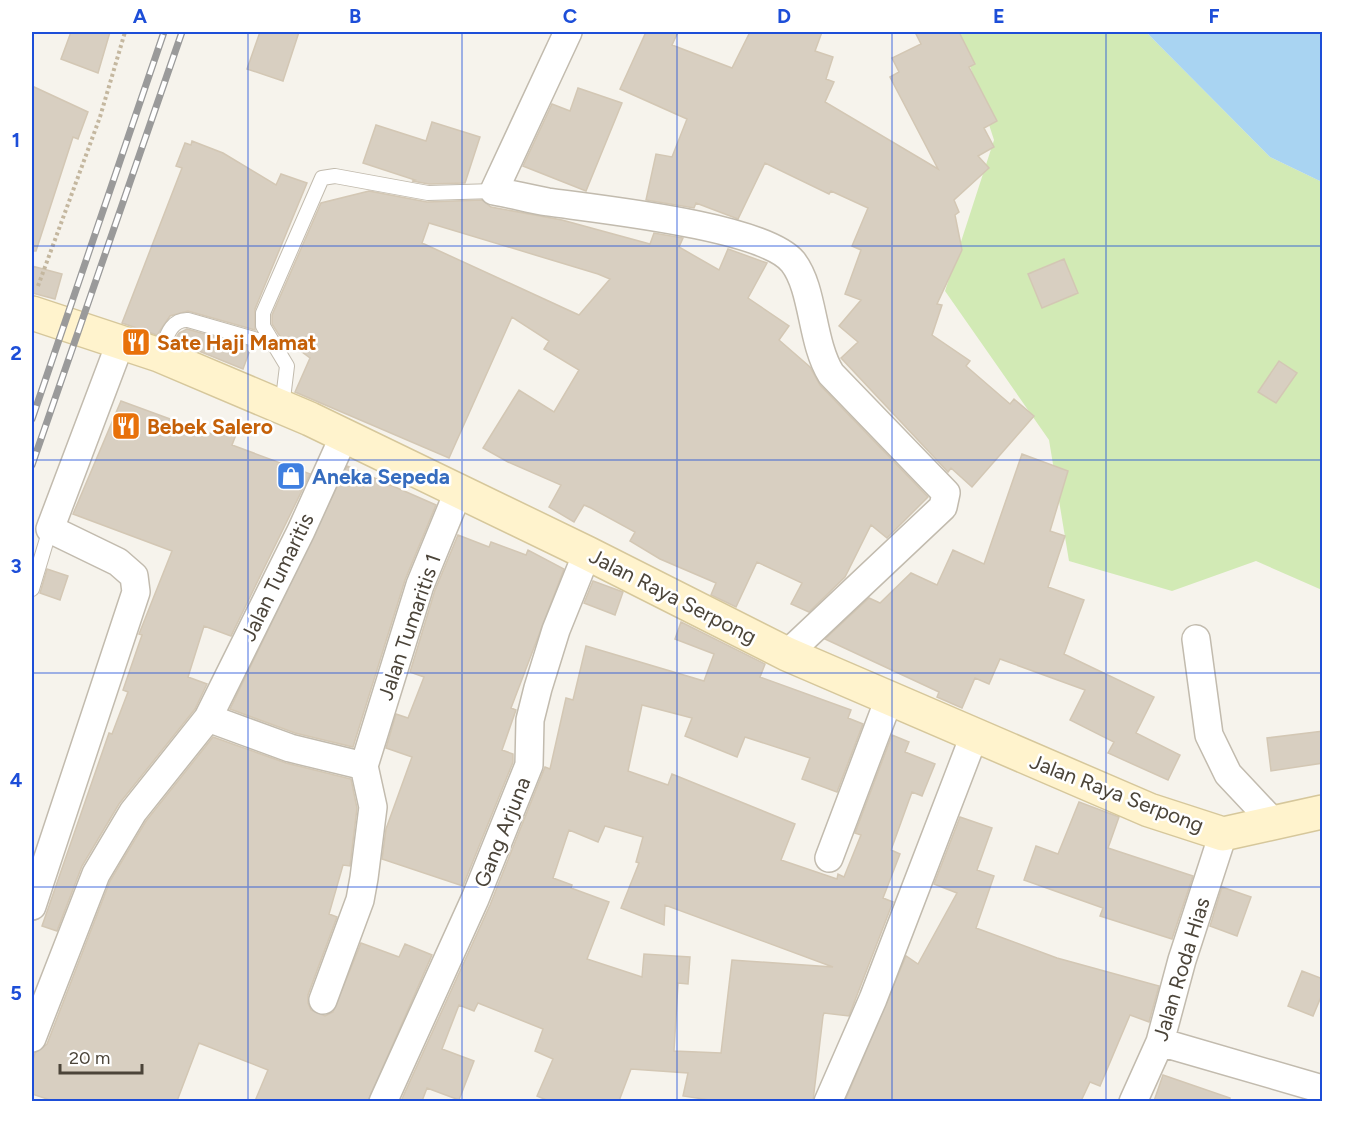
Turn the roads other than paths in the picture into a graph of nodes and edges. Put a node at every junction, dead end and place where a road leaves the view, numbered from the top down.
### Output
1 (568, 32) edge
2 (494, 190) junction
3 (33, 303) edge
4 (121, 341) junction
5 (274, 345) junction
6 (159, 355) junction
7 (282, 407) junction
8 (344, 436) junction
9 (459, 490) junction
10 (50, 529) junction
11 (586, 553) junction
12 (32, 589) edge
13 (1196, 639) dead end
14 (787, 654) junction
15 (889, 699) junction
16 (208, 718) junction
17 (974, 736) junction
18 (364, 766) junction
19 (1323, 812) edge
20 (1274, 824) junction
21 (1223, 834) junction
22 (829, 858) dead end
23 (32, 906) edge
24 (323, 1000) dead end
25 (32, 1038) edge
26 (1160, 1042) junction
27 (1323, 1089) edge
28 (383, 1101) edge
29 (828, 1101) edge
30 (1133, 1101) edge

1 - 2 street
2 - 5 lane
2 - 14 street
3 - 4 main road, Jalan Raya Serpong
4 - 6 main road, Jalan Raya Serpong
4 - 10 street
5 - 6 lane
5 - 7 lane
6 - 7 main road, Jalan Raya Serpong
7 - 8 main road, Jalan Raya Serpong
8 - 9 main road, Jalan Raya Serpong
8 - 16 street, Jalan Tumaritis
9 - 11 main road, Jalan Raya Serpong
9 - 18 street, Jalan Tumaritis 1
10 - 12 lane
10 - 23 street
11 - 14 main road, Jalan Raya Serpong
11 - 28 street, Gang Arjuna
13 - 20 street
14 - 15 main road, Jalan Raya Serpong
15 - 17 main road, Jalan Raya Serpong
15 - 22 street
16 - 18 street
16 - 25 street, Jalan Tumaritis
17 - 21 main road, Jalan Raya Serpong
17 - 29 street
18 - 24 street
19 - 20 main road, Jalan Raya Serpong
20 - 21 main road, Jalan Raya Serpong
21 - 26 street, Jalan Roda Hias
26 - 27 street
26 - 30 street, Jalan Roda Hias

